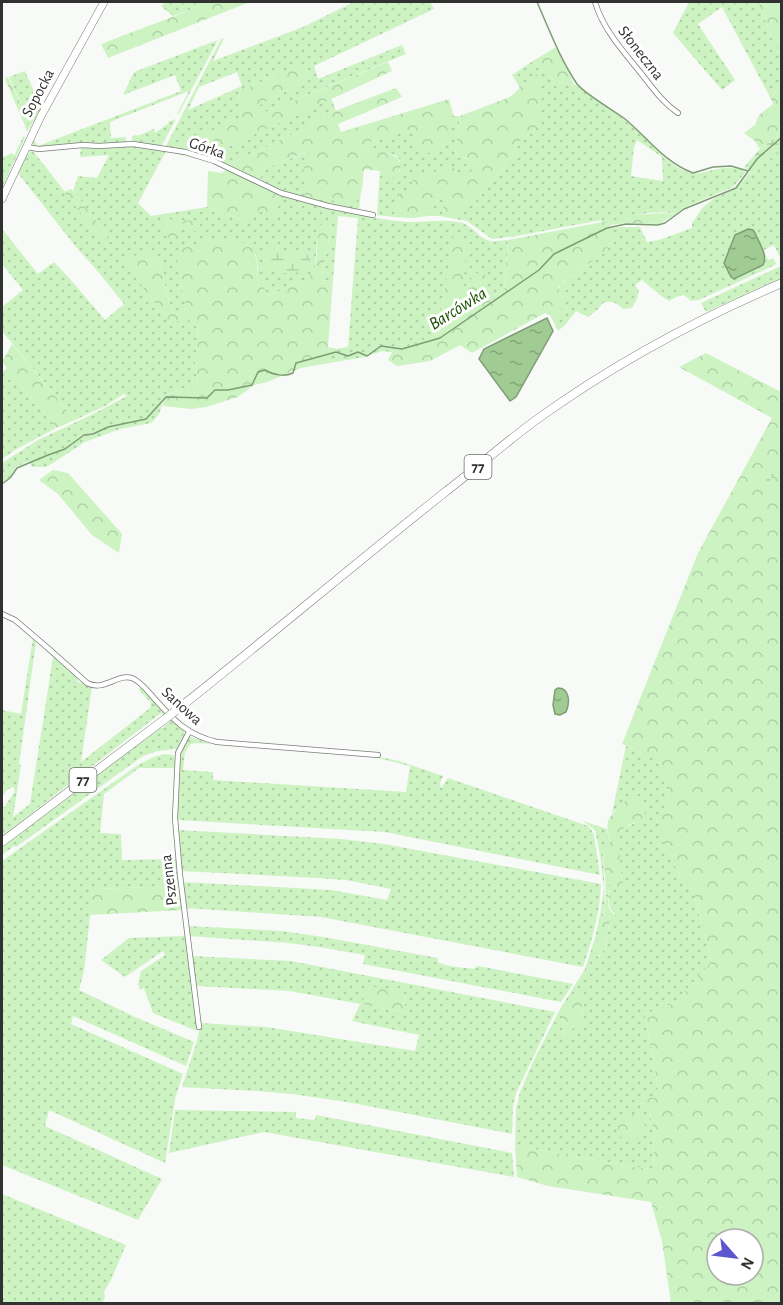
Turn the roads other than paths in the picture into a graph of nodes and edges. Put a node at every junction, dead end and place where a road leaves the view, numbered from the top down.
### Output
1 (104, 2) edge
2 (595, 2) edge
3 (678, 113) dead end
4 (26, 147) junction
5 (2, 199) edge
6 (373, 215) dead end
7 (782, 283) edge
8 (2, 614) edge
9 (189, 732) junction
10 (378, 755) dead end
11 (2, 842) edge
12 (199, 1027) dead end

1 - 4 street, Sopocka
2 - 3 street, Słoneczna
4 - 5 street, Sopocka
4 - 6 street, Górka
7 - 11 main road, 77, bridge
8 - 9 street, Sanowa
9 - 10 street, Sanowa
9 - 12 street, Pszenna

